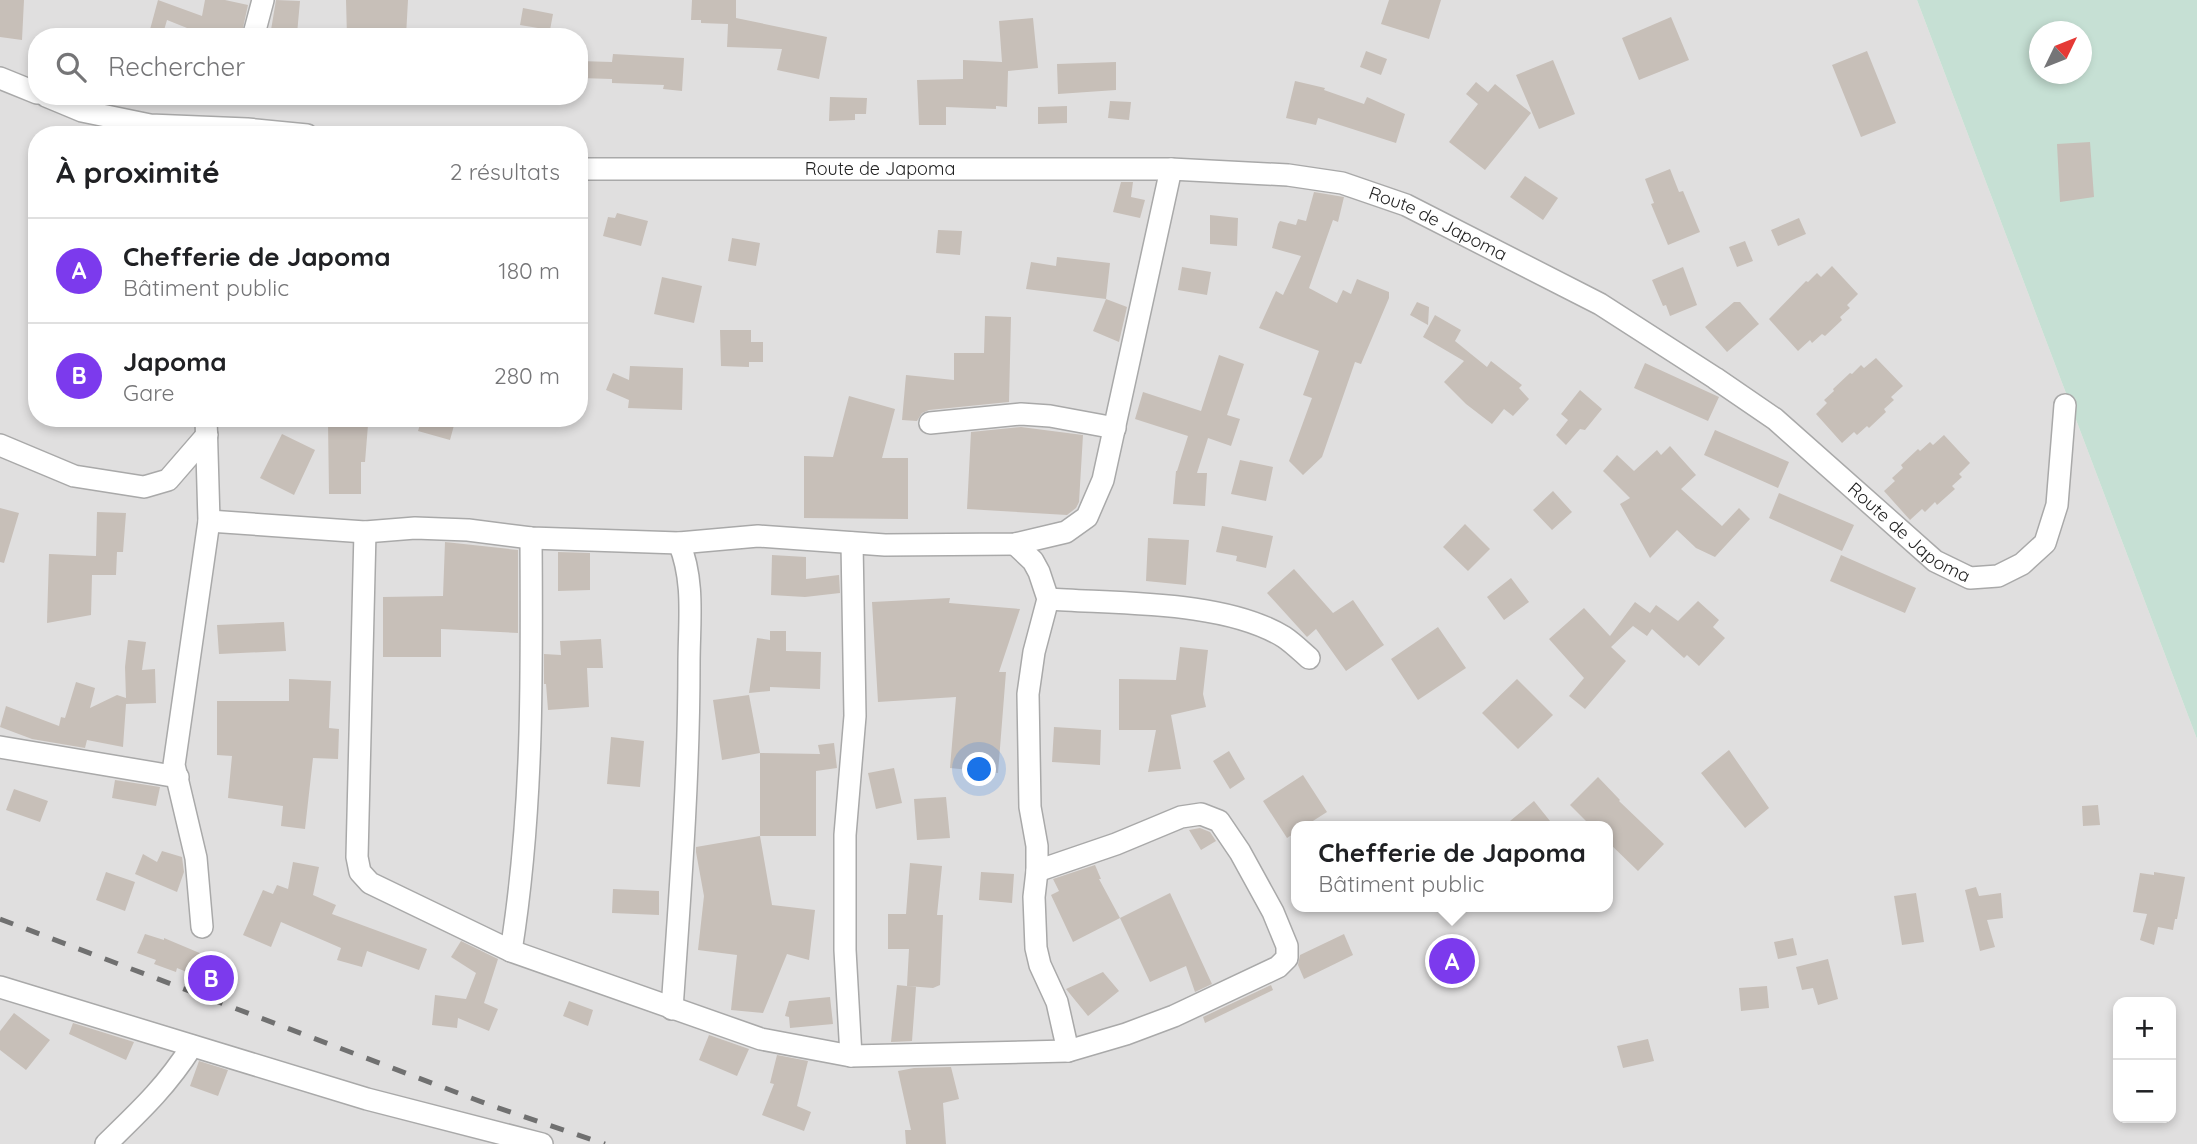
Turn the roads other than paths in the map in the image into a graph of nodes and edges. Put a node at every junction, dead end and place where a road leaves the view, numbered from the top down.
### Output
1 (263, 0) edge
2 (256, 28) edge
3 (0, 78) edge
4 (28, 89) edge
5 (68, 105) edge
6 (136, 126) edge
7 (588, 169) edge
8 (1171, 169) junction
9 (2065, 405) dead end
10 (930, 423) dead end
11 (206, 427) edge
12 (1115, 428) junction
13 (0, 445) edge
14 (209, 520) junction
15 (365, 532) junction
16 (531, 538) junction
17 (852, 542) junction
18 (679, 543) junction
19 (1015, 544) junction
20 (1048, 600) junction
21 (1309, 658) dead end
22 (0, 747) edge
23 (178, 777) junction
24 (1037, 871) junction
25 (202, 927) dead end
26 (511, 951) junction
27 (0, 987) edge
28 (672, 1009) junction
29 (192, 1046) junction
30 (1068, 1051) junction
31 (851, 1056) junction
32 (106, 1144) edge
33 (542, 1144) edge

1 - 2 street
3 - 4 street
5 - 6 street
7 - 8 street, Route de Japoma
8 - 9 street, Route de Japoma
8 - 12 street
10 - 12 street
11 - 13 street
11 - 14 street
12 - 19 street
14 - 15 street
14 - 23 street
15 - 16 street
15 - 26 street
16 - 18 street
16 - 26 street
17 - 18 street
17 - 19 street
17 - 31 street
18 - 28 street
19 - 20 street
20 - 21 street
20 - 24 street
22 - 23 street
23 - 25 street
24 - 30 street
24 - 30 street
26 - 28 street
27 - 29 street
28 - 31 street
29 - 32 street
29 - 33 street
30 - 31 street

